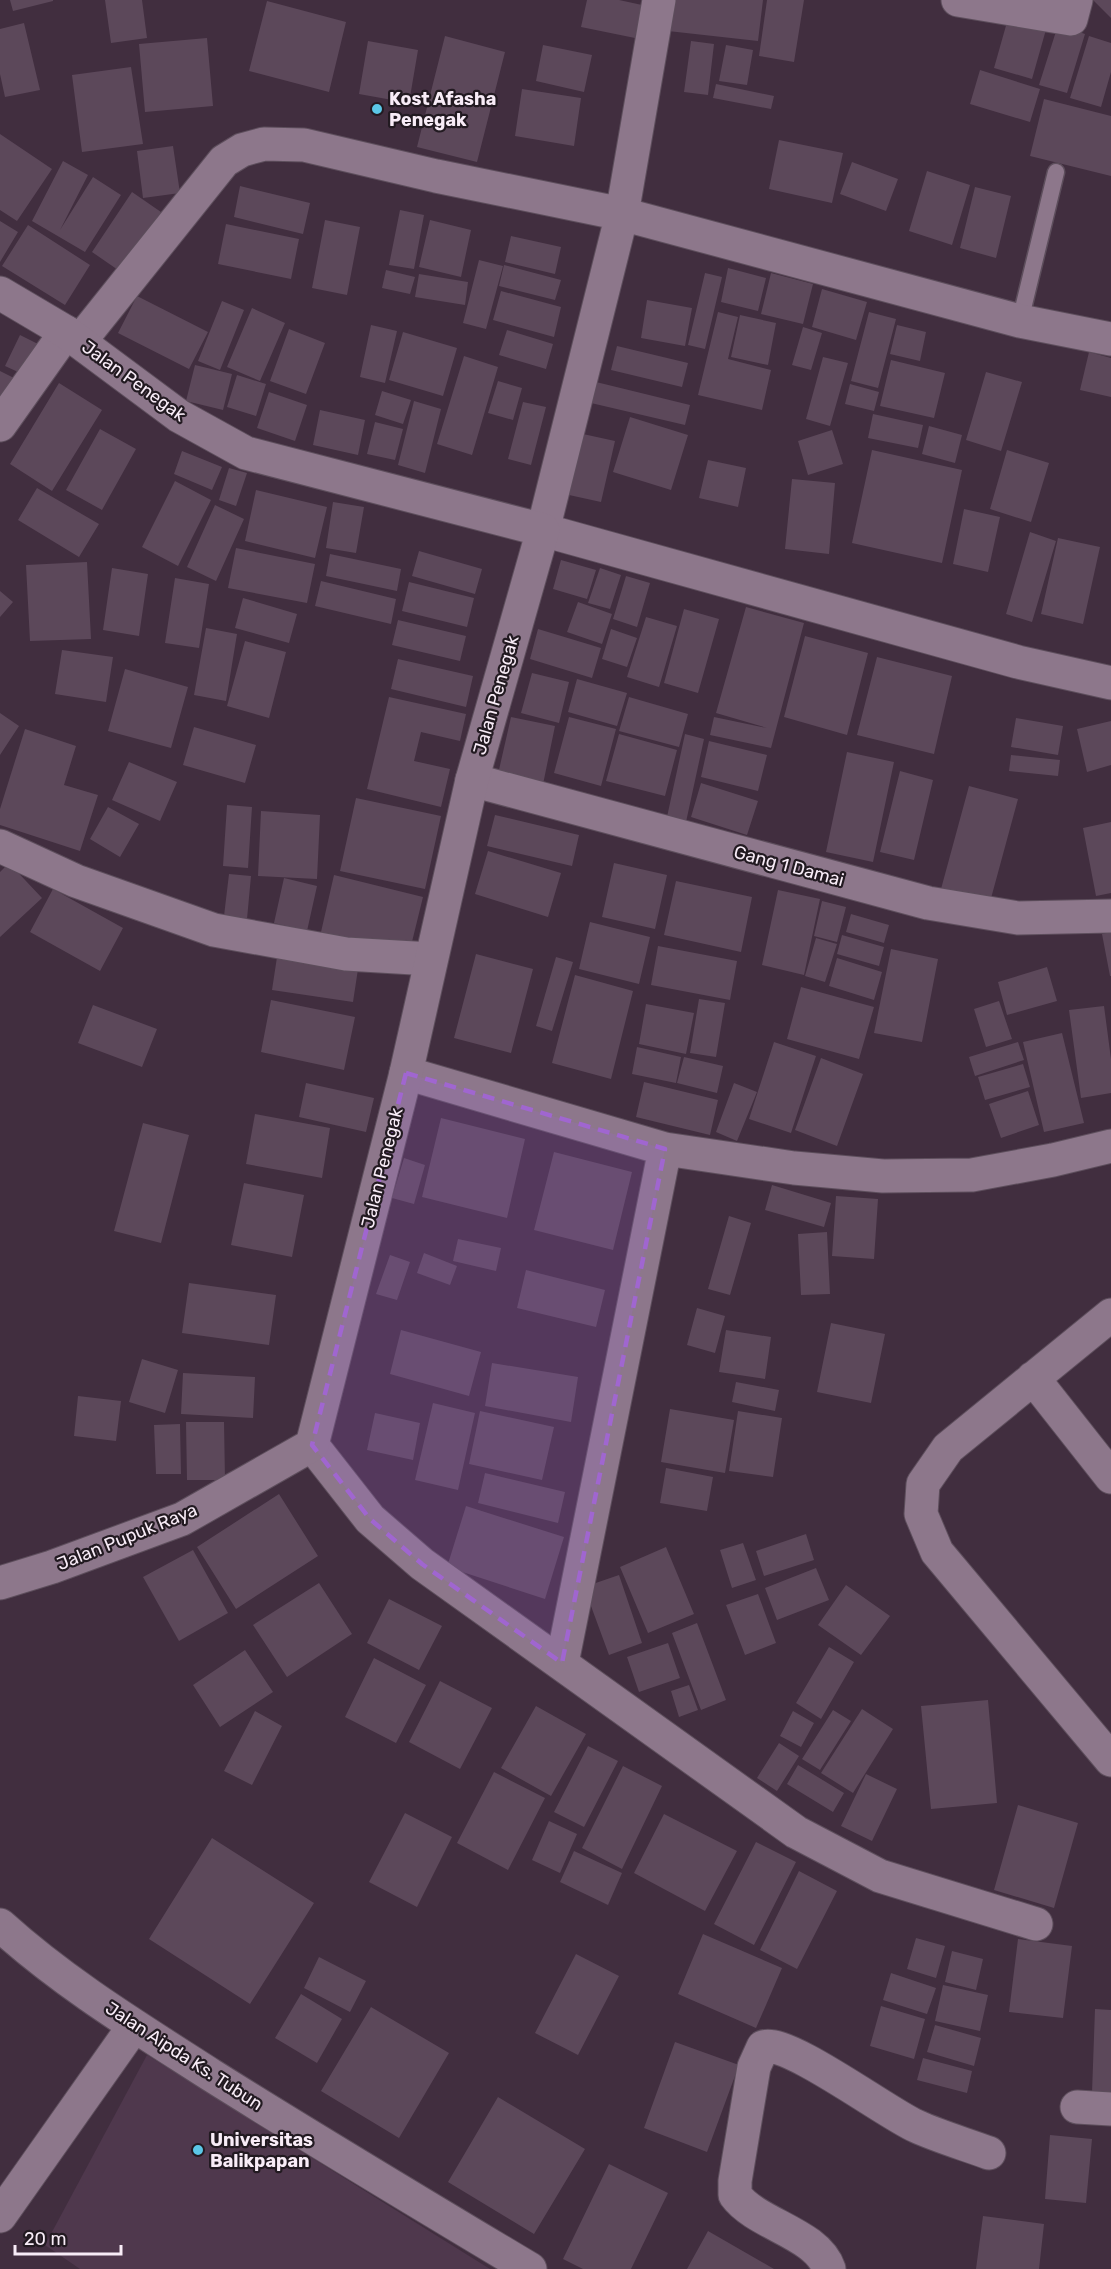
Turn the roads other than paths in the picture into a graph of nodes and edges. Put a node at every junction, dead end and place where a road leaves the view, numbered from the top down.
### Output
1 (659, 0) edge
2 (958, 0) edge
3 (1076, 0) edge
4 (1056, 172) dead end
5 (622, 214) junction
6 (0, 293) edge
7 (1020, 321) junction
8 (73, 337) junction
9 (1111, 339) edge
10 (0, 425) edge
11 (543, 530) junction
12 (1111, 683) edge
13 (472, 780) junction
14 (0, 846) edge
15 (1111, 915) edge
16 (431, 958) junction
17 (406, 1073) junction
18 (1111, 1146) edge
19 (665, 1149) junction
20 (1111, 1315) edge
21 (1034, 1378) junction
22 (312, 1445) junction
23 (1111, 1478) edge
24 (0, 1583) edge
25 (562, 1663) junction
26 (1111, 1760) edge
27 (0, 1924) edge
28 (1036, 1924) dead end
29 (134, 2026) junction
30 (1077, 2107) dead end
31 (1111, 2109) edge
32 (989, 2153) dead end
33 (0, 2216) edge
34 (530, 2269) edge
35 (829, 2269) edge

1 - 5 street
2 - 3 street
4 - 7 lane
5 - 7 street
5 - 8 street
5 - 11 street
6 - 8 street, Jalan Penegak
7 - 9 street
8 - 10 street
8 - 11 street, Jalan Penegak
11 - 12 street
11 - 13 street, Jalan Penegak
13 - 15 street, Gang 1 Damai
13 - 16 street, Jalan Penegak
14 - 16 street
16 - 17 street, Jalan Penegak
17 - 19 street
17 - 22 street, Jalan Penegak
18 - 19 street
19 - 25 street
20 - 21 street
21 - 23 street
21 - 26 street
22 - 24 street, Jalan Pupuk Raya
22 - 25 street
25 - 28 street
27 - 29 street, Jalan Aipda Ks. Tubun
29 - 33 street
29 - 34 street, Jalan Aipda Ks. Tubun
30 - 31 street
32 - 35 street

